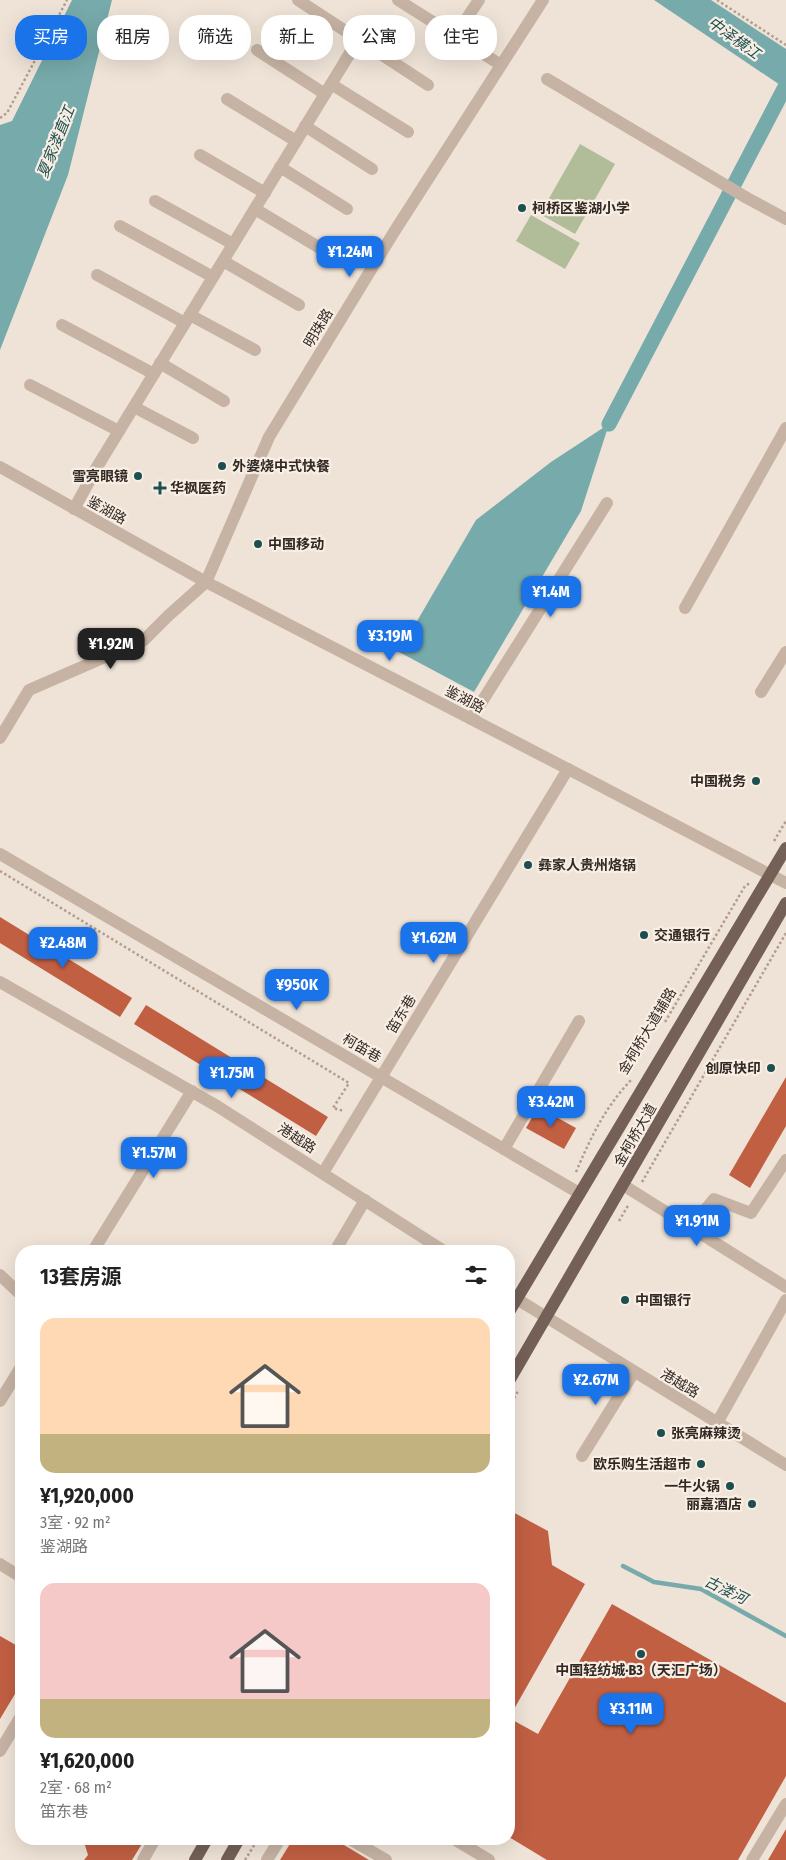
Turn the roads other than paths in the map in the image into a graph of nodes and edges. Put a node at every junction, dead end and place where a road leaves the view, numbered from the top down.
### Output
1 (298, 0) edge
2 (398, 0) edge
3 (479, 0) edge
4 (543, 0) edge
5 (469, 15) edge
6 (425, 17) edge
7 (343, 30) edge
8 (258, 50) dead end
9 (346, 60) edge
10 (389, 60) edge
11 (493, 60) edge
12 (501, 65) junction
13 (547, 79) dead end
14 (428, 85) dead end
15 (328, 89) junction
16 (227, 99) dead end
17 (306, 126) junction
18 (408, 132) dead end
19 (296, 141) junction
20 (200, 155) dead end
21 (280, 167) junction
22 (372, 169) dead end
23 (265, 193) junction
24 (156, 201) dead end
25 (255, 209) junction
26 (347, 209) dead end
27 (786, 219) edge
28 (120, 226) dead end
29 (233, 244) junction
30 (320, 248) dead end
31 (223, 261) junction
32 (97, 275) dead end
33 (213, 278) junction
34 (299, 305) dead end
35 (187, 319) junction
36 (62, 325) dead end
37 (256, 350) dead end
38 (157, 369) junction
39 (30, 385) dead end
40 (224, 401) dead end
41 (134, 407) junction
42 (786, 428) edge
43 (119, 431) junction
44 (193, 438) dead end
45 (0, 468) edge
46 (607, 503) dead end
47 (74, 509) junction
48 (206, 582) junction
49 (685, 608) dead end
50 (786, 652) edge
51 (760, 692) dead end
52 (472, 719) junction
53 (0, 738) edge
54 (568, 769) junction
55 (786, 848) edge
56 (0, 854) edge
57 (770, 874) junction
58 (786, 883) edge
59 (786, 903) edge
60 (0, 982) edge
61 (579, 1021) dead end
62 (381, 1077) junction
63 (192, 1091) junction
64 (504, 1149) junction
65 (786, 1160) edge
66 (323, 1173) junction
67 (623, 1185) junction
68 (574, 1190) junction
69 (365, 1200) junction
70 (691, 1227) junction
71 (97, 1245) edge
72 (339, 1245) edge
73 (435, 1245) edge
74 (0, 1275) edge
75 (786, 1287) edge
76 (15, 1289) edge
77 (515, 1291) edge
78 (515, 1298) edge
79 (786, 1300) edge
80 (546, 1317) junction
81 (515, 1371) edge
82 (634, 1372) junction
83 (15, 1376) edge
84 (0, 1401) edge
85 (718, 1423) junction
86 (582, 1456) dead end
87 (786, 1465) edge
88 (0, 1564) edge
89 (15, 1573) edge
90 (15, 1726) edge
91 (0, 1751) edge
92 (786, 1804) edge
93 (152, 1845) edge
94 (204, 1845) edge
95 (236, 1845) edge
96 (277, 1845) edge
97 (360, 1845) edge
98 (464, 1845) edge
99 (143, 1860) edge
100 (195, 1860) edge
101 (227, 1860) edge
102 (268, 1860) edge
103 (386, 1860) edge
104 (489, 1860) edge
105 (752, 1860) edge

1 - 7 street
2 - 6 street
3 - 5 street
4 - 12 street, 明珠路
8 - 15 street
9 - 15 street
10 - 14 street
11 - 12 street
12 - 48 street, 明珠路
13 - 27 street
15 - 17 street
15 - 18 street
16 - 19 street
17 - 19 street
17 - 22 street
19 - 21 street
20 - 23 street
21 - 23 street
21 - 26 street
23 - 25 street
24 - 29 street
25 - 29 street
25 - 30 street
28 - 33 street
29 - 31 street
31 - 33 street
31 - 34 street
32 - 35 street
33 - 35 street
35 - 37 street
35 - 38 street
36 - 38 street
38 - 40 street
38 - 41 street
39 - 43 street
41 - 43 street
41 - 44 street
42 - 49 street
43 - 47 street
45 - 47 street, 鉴湖路
46 - 52 street
47 - 48 street, 鉴湖路
48 - 52 street, 鉴湖路
48 - 53 street
50 - 51 street
52 - 54 street, 鉴湖路
54 - 57 street, 鉴湖路
54 - 62 street, 笛东巷
55 - 57 main road, 金柯桥大道
56 - 62 street, 柯笛巷
57 - 58 street, 鉴湖路
57 - 68 main road, 金柯桥大道
59 - 67 main road, 金柯桥大道
60 - 63 street, 港越路
61 - 64 street
62 - 64 street, 柯笛巷
62 - 66 street, 笛东巷
63 - 66 street, 港越路
63 - 71 street
64 - 68 street, 柯笛巷
65 - 70 street
66 - 69 street, 港越路
67 - 70 street
67 - 80 main road, 金柯桥大道
68 - 77 main road, 金柯桥大道
69 - 72 street
69 - 73 street, 港越路
70 - 75 street
74 - 76 street
78 - 80 street, 港越路
79 - 85 street
80 - 81 main road, 金柯桥大道
80 - 82 street, 港越路
82 - 85 street, 港越路
82 - 86 street
83 - 84 street
85 - 87 street, 港越路
88 - 89 street
90 - 91 street
92 - 105 street
93 - 99 street
94 - 100 main road
95 - 101 main road
96 - 102 street
97 - 103 street
98 - 104 street

